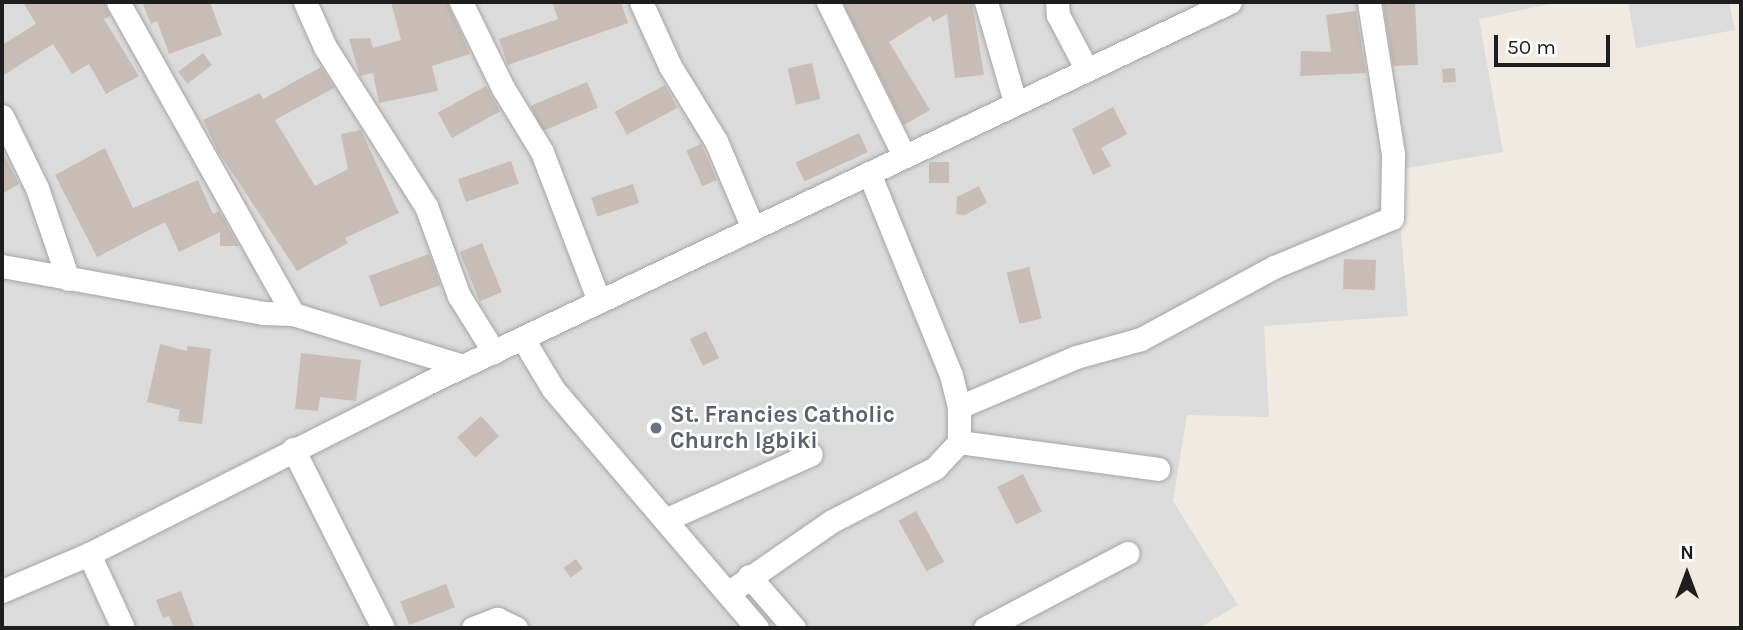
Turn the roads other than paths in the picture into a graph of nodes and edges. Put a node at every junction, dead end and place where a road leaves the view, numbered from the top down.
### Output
1 (118, 2) edge
2 (305, 2) edge
3 (461, 2) edge
4 (641, 2) edge
5 (828, 2) edge
6 (986, 2) edge
7 (1056, 2) edge
8 (1230, 2) edge
9 (1368, 2) edge
10 (1086, 68) junction
11 (1016, 102) junction
12 (2, 116) edge
13 (904, 156) junction
14 (869, 173) junction
15 (753, 228) junction
16 (2, 266) edge
17 (68, 279) junction
18 (599, 301) junction
19 (293, 314) junction
20 (523, 339) junction
21 (494, 352) junction
22 (463, 366) junction
23 (959, 407) junction
24 (959, 442) junction
25 (293, 449) junction
26 (811, 454) dead end
27 (1158, 469) dead end
28 (665, 520) junction
29 (1127, 553) dead end
30 (89, 554) junction
31 (749, 576) junction
32 (2, 592) edge
33 (727, 593) junction
34 (123, 628) edge
35 (383, 628) edge
36 (473, 628) edge
37 (516, 628) edge
38 (757, 628) edge
39 (794, 628) edge
40 (985, 628) edge

1 - 19 street
2 - 21 street
3 - 18 street
4 - 15 street
5 - 13 street
6 - 11 street
7 - 10 street
8 - 10 street
9 - 23 street
10 - 11 street
11 - 13 street
12 - 17 street
13 - 14 street
14 - 15 street
14 - 23 street
15 - 18 street
16 - 17 street
17 - 19 street
18 - 20 street
19 - 22 street
20 - 21 street
20 - 28 street
21 - 22 street
22 - 25 street
23 - 24 street
24 - 27 street
24 - 31 street
25 - 30 street
25 - 35 street
26 - 28 street
28 - 33 street
29 - 40 street
30 - 32 street
30 - 34 street
31 - 33 street
31 - 39 street
33 - 38 street
36 - 37 street

